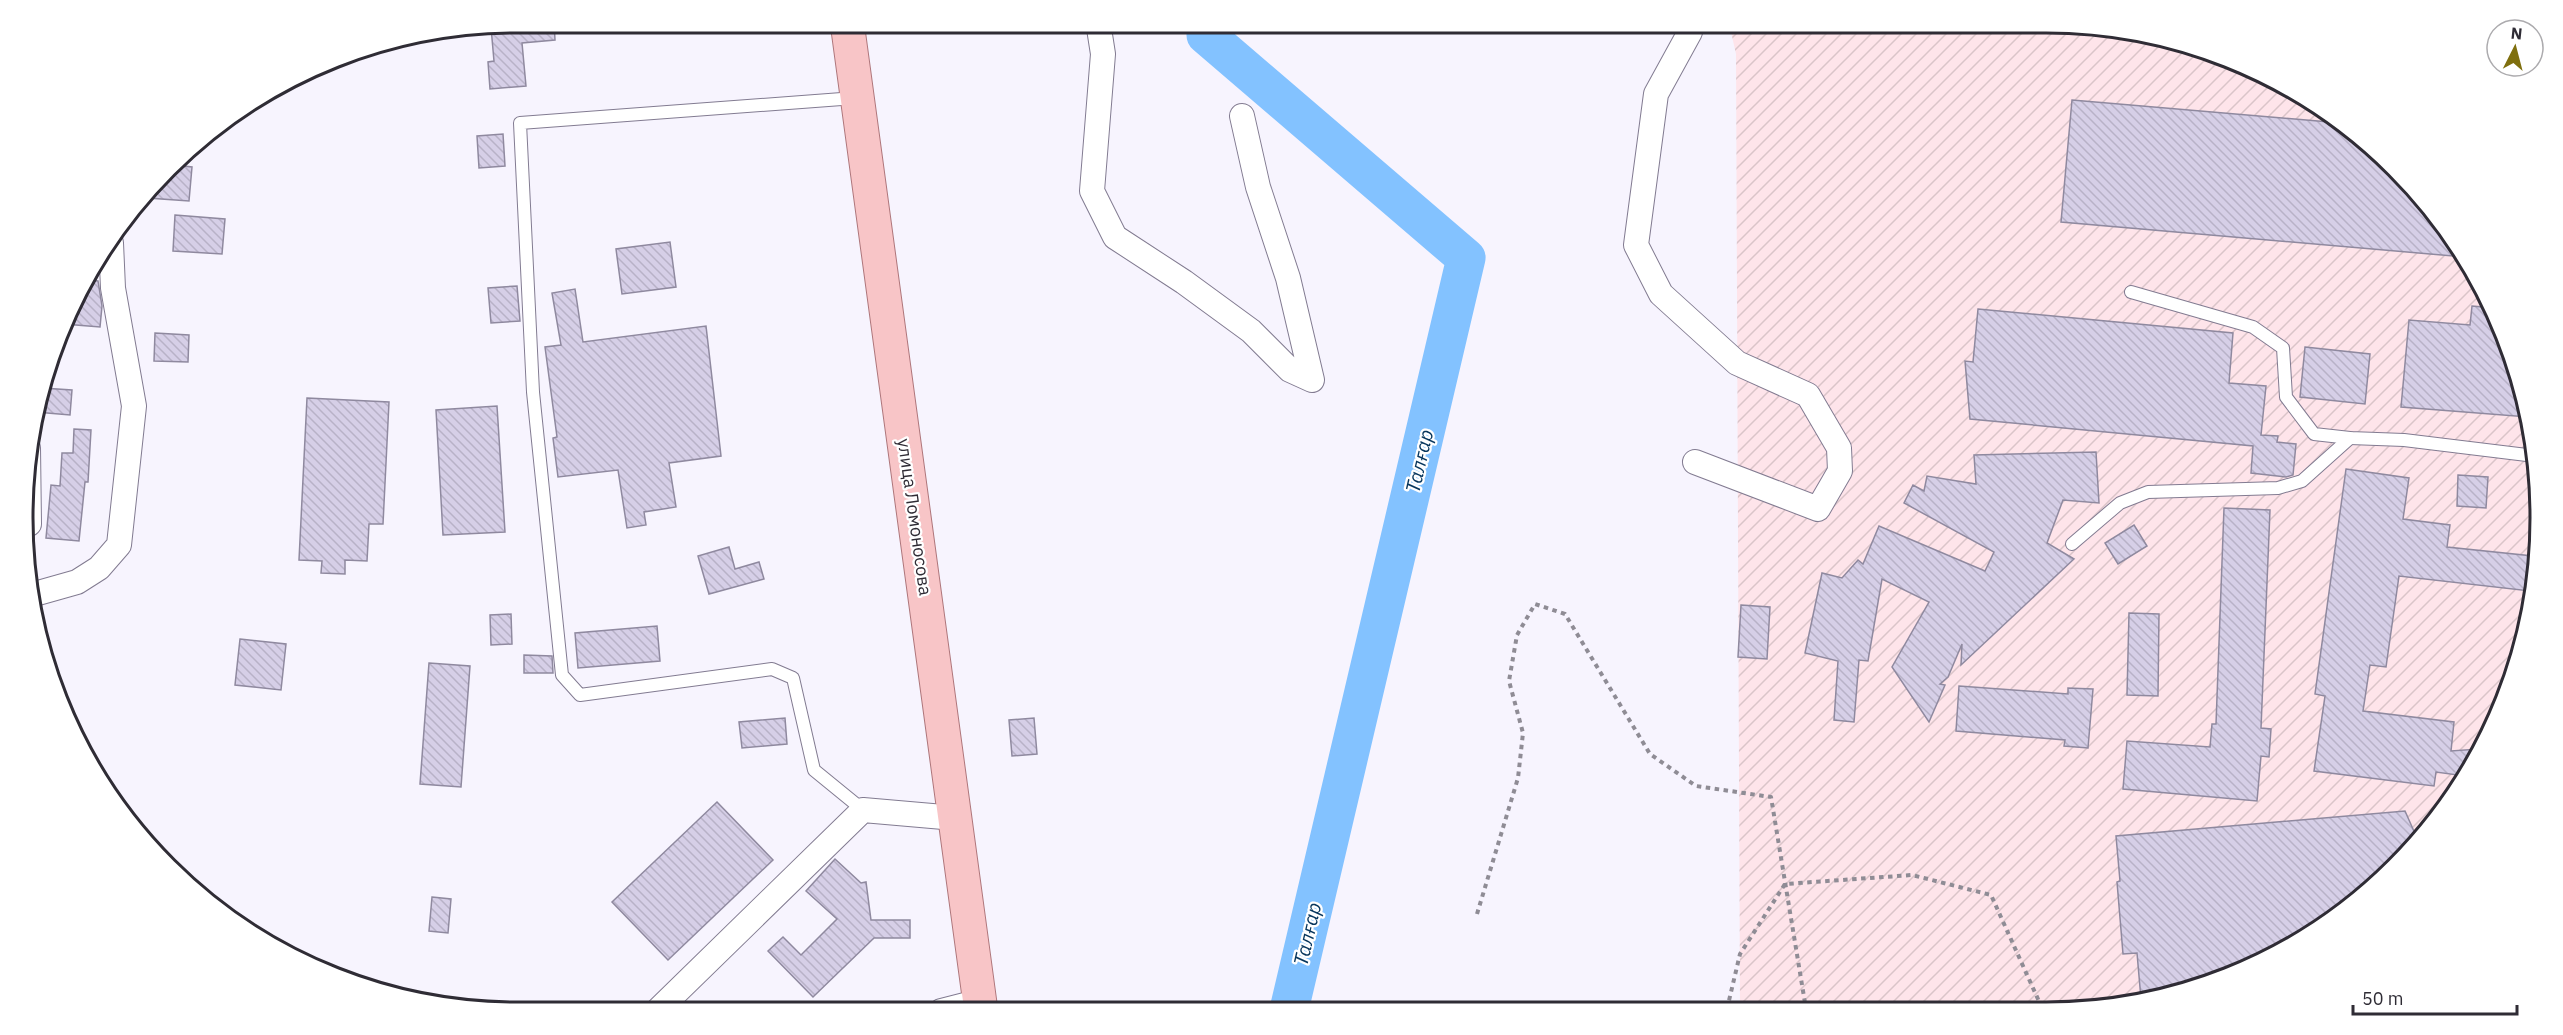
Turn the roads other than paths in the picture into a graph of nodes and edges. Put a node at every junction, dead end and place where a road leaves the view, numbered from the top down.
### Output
1 (849, 33) edge
2 (1100, 33) edge
3 (1690, 33) edge
4 (858, 98) junction
5 (1242, 116) dead end
6 (111, 254) edge
7 (2131, 292) dead end
8 (2350, 438) junction
9 (2526, 455) edge
10 (1695, 462) dead end
11 (2072, 544) dead end
12 (39, 593) edge
13 (863, 810) junction
14 (956, 818) junction
15 (666, 1002) edge
16 (980, 1002) edge

1 - 4 main road, улица Ломоносова
2 - 5 street
3 - 10 street
4 - 13 lane
4 - 14 main road, улица Ломоносова
6 - 12 street
7 - 8 lane
8 - 9 lane
8 - 11 lane
13 - 14 street
13 - 15 street
14 - 16 main road, улица Ломоносова

